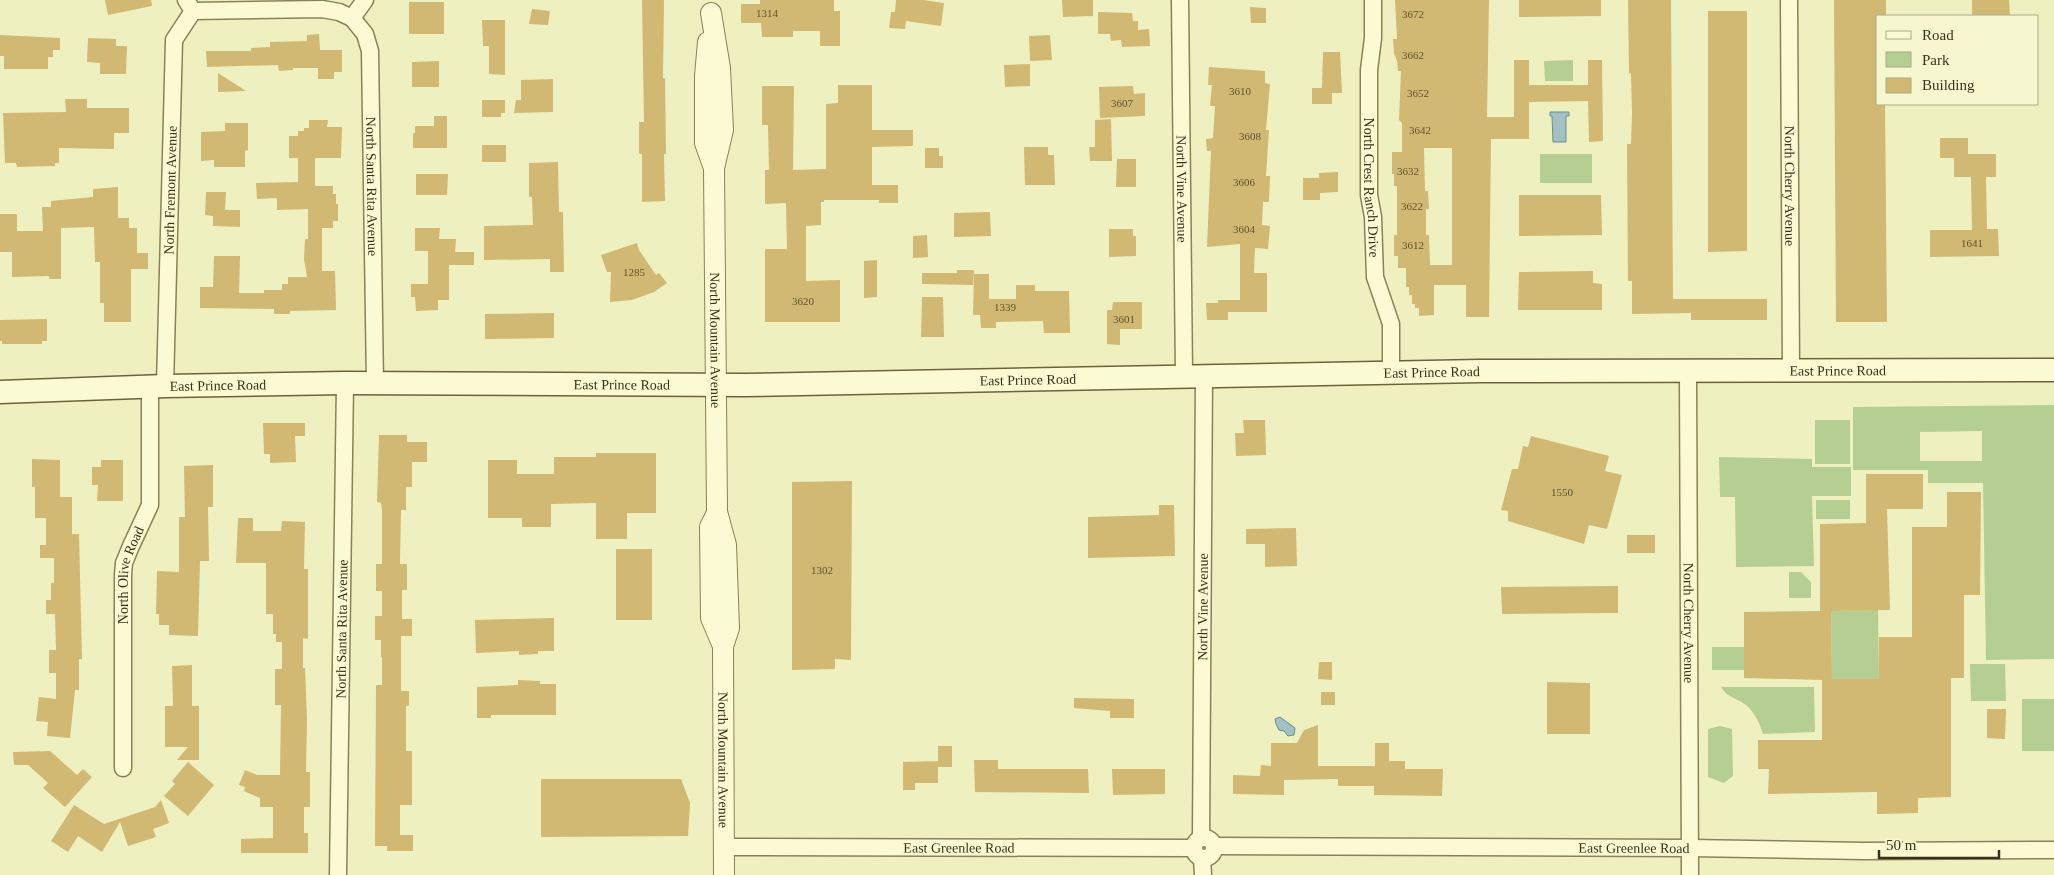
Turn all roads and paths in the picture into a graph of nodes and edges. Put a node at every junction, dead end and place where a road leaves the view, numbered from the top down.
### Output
1 (365, 0) edge
2 (1180, 0) edge
3 (1372, 0) edge
4 (1789, 0) edge
5 (189, 5) edge
6 (711, 7) edge
7 (352, 18) junction
8 (2054, 370) edge
9 (1391, 372) junction
10 (1688, 372) junction
11 (1790, 372) junction
12 (1194, 376) junction
13 (345, 384) junction
14 (375, 384) junction
15 (716, 385) junction
16 (157, 386) junction
17 (0, 392) edge
18 (123, 768) dead end
19 (724, 847) junction
20 (1203, 848) junction
21 (1690, 848) junction
22 (2054, 850) edge
23 (338, 875) edge
24 (724, 875) edge
25 (1203, 875) edge
26 (1690, 875) edge

1 - 7 street
2 - 12 street, North Vine Avenue
3 - 9 street, North Crest Ranch Drive
4 - 11 street, North Cherry Avenue
5 - 7 street
5 - 16 street, North Fremont Avenue
6 - 15 street, North Mountain Avenue
7 - 14 street, North Santa Rita Avenue
8 - 11 main road, East Prince Road
9 - 10 main road, East Prince Road
9 - 12 main road, East Prince Road
10 - 11 main road, East Prince Road
10 - 21 street, North Cherry Avenue
12 - 15 main road, East Prince Road
12 - 20 street, North Vine Avenue
13 - 14 main road, East Prince Road
13 - 16 main road, East Prince Road
13 - 23 street, North Santa Rita Avenue
14 - 15 main road, East Prince Road
15 - 19 street, North Mountain Avenue
16 - 17 main road, East Prince Road
16 - 18 street, North Olive Road
19 - 20 street, East Greenlee Road
19 - 24 street, North Mountain Avenue
20 - 21 street, East Greenlee Road
20 - 25 street, North Vine Avenue
21 - 22 street, East Greenlee Road
21 - 26 street, North Cherry Avenue

